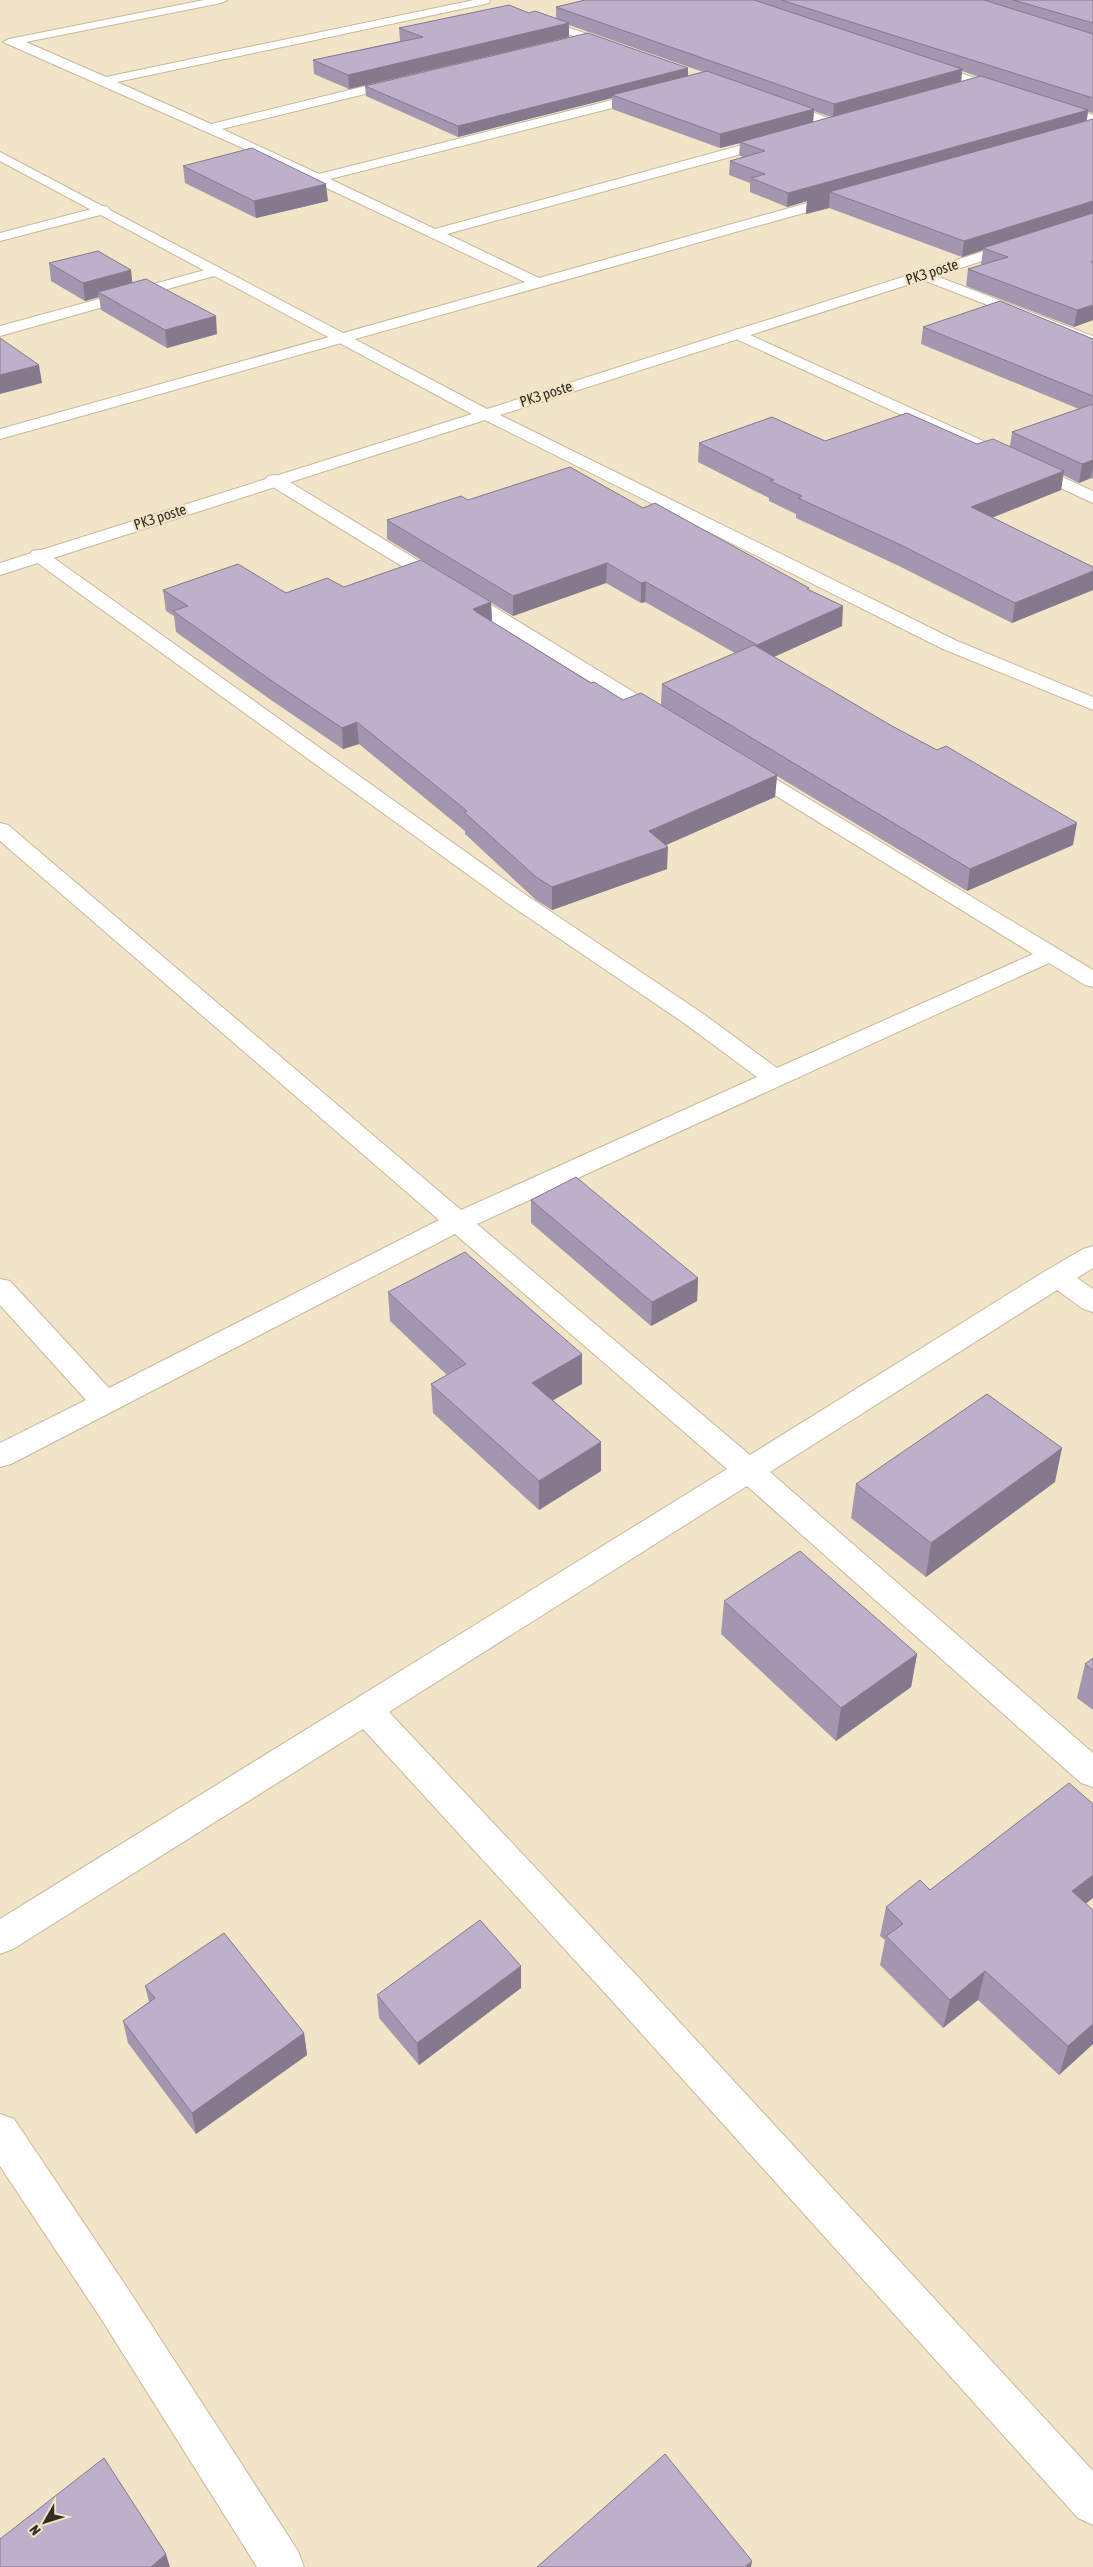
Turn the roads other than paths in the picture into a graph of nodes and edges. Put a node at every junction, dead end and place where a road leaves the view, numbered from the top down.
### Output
1 (221, 0) edge
2 (487, 2) edge
3 (523, 14) edge
4 (588, 38) junction
5 (14, 41) junction
6 (569, 42) edge
7 (0, 43) edge
8 (625, 50) edge
9 (915, 62) edge
10 (419, 77) edge
11 (105, 81) junction
12 (980, 83) junction
13 (952, 91) edge
14 (660, 92) edge
15 (1018, 95) edge
16 (1036, 101) edge
17 (770, 102) edge
18 (1090, 125) edge
19 (209, 128) junction
20 (814, 129) edge
21 (786, 137) edge
22 (0, 157) edge
23 (318, 178) junction
24 (856, 194) edge
25 (102, 210) junction
26 (432, 234) junction
27 (0, 237) edge
28 (1032, 240) edge
29 (216, 271) junction
30 (923, 275) junction
31 (538, 283) junction
32 (0, 331) edge
33 (737, 334) junction
34 (339, 337) junction
35 (1093, 341) edge
36 (485, 414) junction
37 (0, 434) edge
38 (274, 480) junction
39 (1093, 498) edge
40 (38, 555) junction
41 (0, 569) edge
42 (1093, 704) edge
43 (680, 728) edge
44 (730, 760) edge
45 (0, 830) edge
46 (1049, 955) junction
47 (1093, 980) edge
48 (776, 1078) junction
49 (458, 1222) junction
50 (1093, 1256) edge
51 (1057, 1277) junction
52 (0, 1288) edge
53 (1093, 1302) edge
54 (105, 1402) junction
55 (0, 1456) edge
56 (748, 1470) junction
57 (365, 1710) junction
58 (1093, 1773) edge
59 (0, 1938) edge
60 (0, 2132) edge
61 (1093, 2503) edge
62 (282, 2567) edge

1 - 5 street
2 - 11 street
3 - 4 street
4 - 6 street
4 - 8 street
5 - 7 street
5 - 11 street
9 - 12 street
10 - 19 street
11 - 19 street
12 - 13 street
12 - 15 street
14 - 23 street
16 - 18 street
17 - 20 street
19 - 23 street
21 - 26 street
22 - 25 street
23 - 26 street
24 - 31 street
25 - 27 street
25 - 29 street
26 - 31 street
28 - 30 street, PK3 poste
29 - 32 street
29 - 34 street
30 - 33 street, PK3 poste
30 - 35 street
31 - 34 street
33 - 36 street, PK3 poste
33 - 39 street
34 - 36 street
34 - 37 street
36 - 38 street, PK3 poste
36 - 42 street
38 - 40 street, PK3 poste
38 - 43 street
40 - 41 street, PK3 poste
40 - 48 street
44 - 46 street
45 - 49 street
46 - 47 street
46 - 48 street
48 - 49 street
49 - 54 street
49 - 56 street
50 - 51 street
51 - 53 street
51 - 56 street
52 - 54 street
54 - 55 street
56 - 57 street
56 - 58 street
57 - 59 street
57 - 61 street
60 - 62 street

